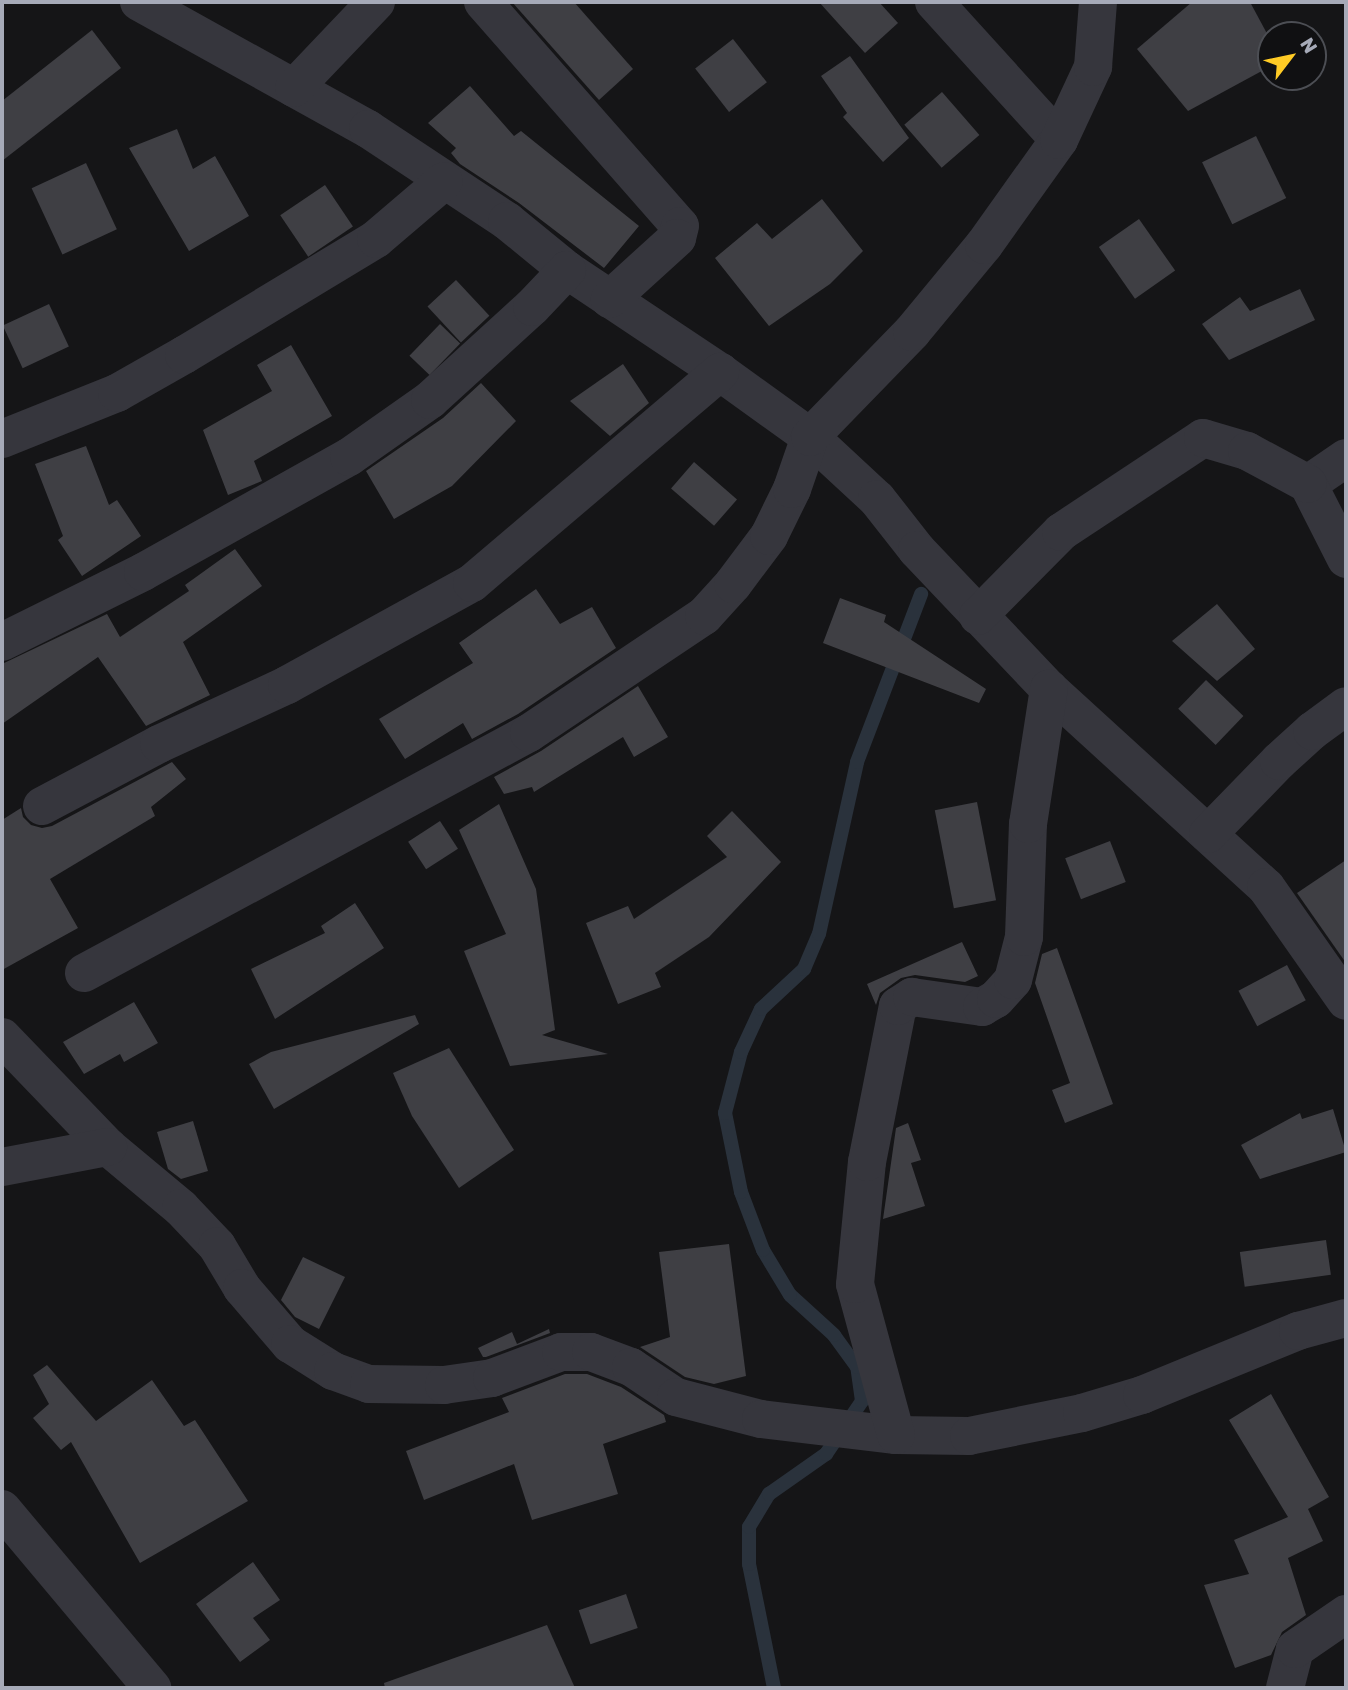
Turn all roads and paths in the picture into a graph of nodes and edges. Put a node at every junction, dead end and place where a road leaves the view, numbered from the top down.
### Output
1 (139, 2) edge
2 (376, 2) edge
3 (483, 2) edge
4 (934, 2) edge
5 (1098, 2) edge
6 (294, 88) junction
7 (1059, 140) junction
8 (444, 181) junction
9 (567, 270) junction
10 (610, 299) junction
11 (720, 372) junction
12 (810, 437) junction
13 (2, 439) edge
14 (1346, 458) edge
15 (1308, 484) junction
16 (1346, 559) edge
17 (978, 616) junction
18 (2, 642) edge
19 (1049, 689) junction
20 (1346, 706) edge
21 (42, 806) dead end
22 (1208, 834) junction
23 (84, 973) dead end
24 (1346, 1001) edge
25 (2, 1037) edge
26 (108, 1147) junction
27 (2, 1167) edge
28 (1346, 1318) edge
29 (896, 1435) junction
30 (2, 1509) edge
31 (1346, 1614) edge
32 (152, 1688) edge
33 (1285, 1688) edge

1 - 6 street
2 - 6 street
3 - 10 street
4 - 7 street
5 - 7 street
6 - 8 street
7 - 12 street
8 - 9 street
8 - 13 street
9 - 10 street
9 - 18 street
10 - 11 street
11 - 12 street
11 - 21 street
12 - 17 street
12 - 23 street
14 - 15 street
15 - 16 street
15 - 17 street
17 - 19 street
19 - 22 street
19 - 29 street
20 - 22 street
22 - 24 street
25 - 26 street
26 - 27 street
26 - 29 street
28 - 29 street
30 - 32 street
31 - 33 street

